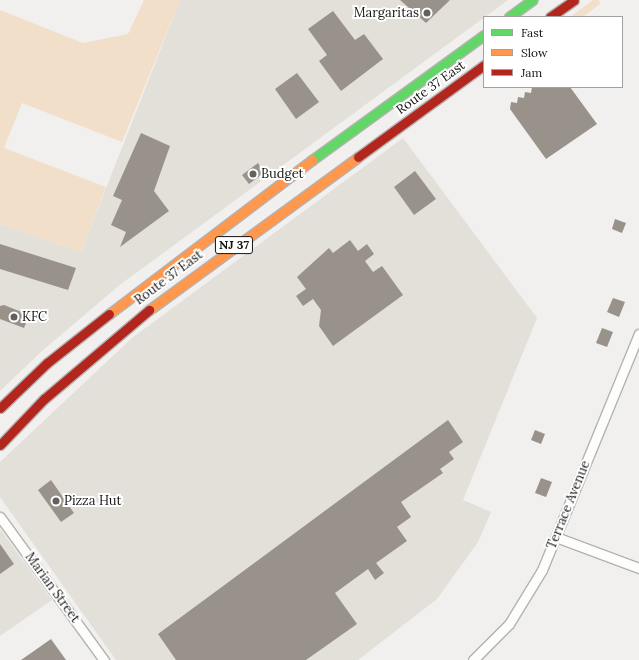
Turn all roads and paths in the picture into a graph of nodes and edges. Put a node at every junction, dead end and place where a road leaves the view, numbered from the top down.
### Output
1 (532, 0) edge
2 (574, 0) edge
3 (510, 16) edge
4 (551, 16) edge
5 (483, 36) edge
6 (483, 66) edge
7 (639, 334) edge
8 (0, 408) edge
9 (0, 445) edge
10 (0, 516) edge
11 (556, 537) junction
12 (639, 568) edge
13 (104, 660) edge
14 (473, 660) edge

1 - 3 highway
2 - 4 highway
5 - 8 highway, Route 37 East / NJ 37
6 - 9 highway, Route 37 East / NJ 37
7 - 11 street, Terrace Avenue
10 - 13 street, Marian Street
11 - 12 street
11 - 14 street, Terrace Avenue

